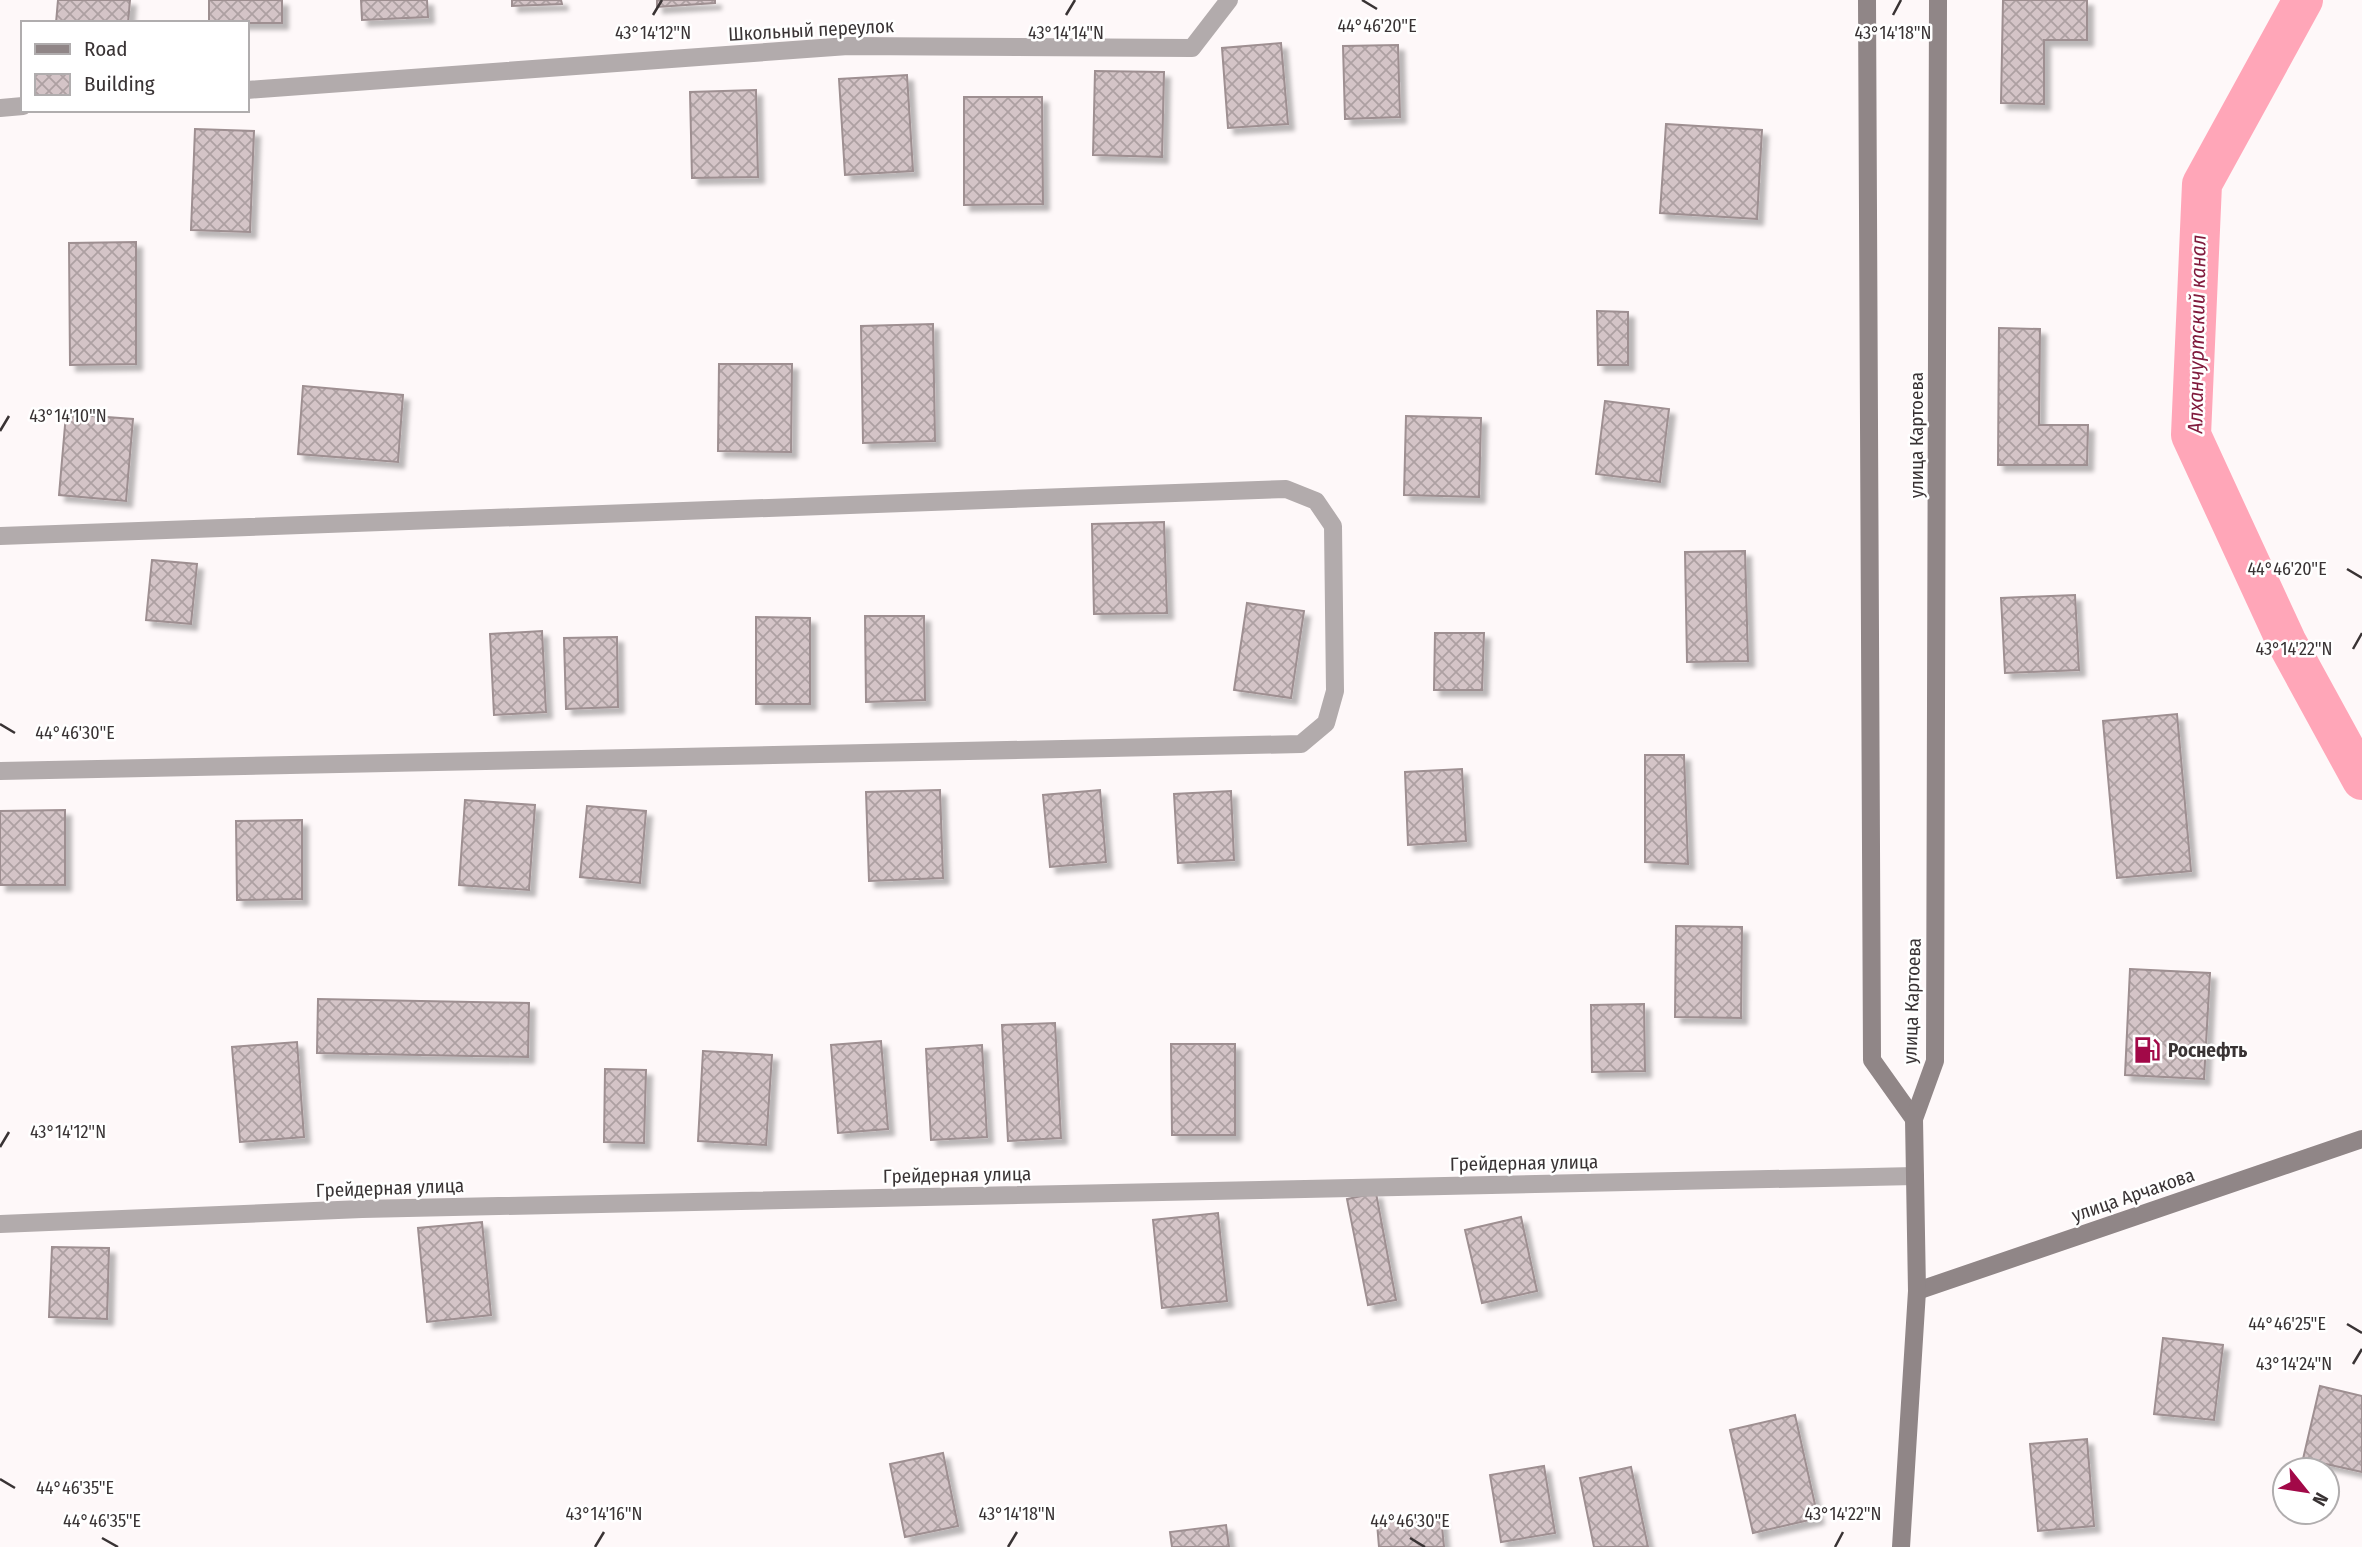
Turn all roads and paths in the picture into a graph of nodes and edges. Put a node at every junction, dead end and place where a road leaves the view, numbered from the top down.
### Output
1 (1229, 0) edge
2 (1867, 0) edge
3 (1938, 0) edge
4 (248, 90) edge
5 (21, 106) edge
6 (0, 108) edge
7 (0, 536) edge
8 (0, 771) edge
9 (1914, 1119) junction
10 (2362, 1139) edge
11 (1915, 1176) junction
12 (0, 1224) edge
13 (1917, 1292) junction
14 (1901, 1547) edge

1 - 4 street, Школьный переулок
2 - 9 main road, улица Картоева
3 - 9 main road, улица Картоева
5 - 6 street
7 - 8 street
9 - 11 main road
10 - 13 main road, улица Арчакова
11 - 12 street, Грейдерная улица
11 - 13 main road
13 - 14 main road

